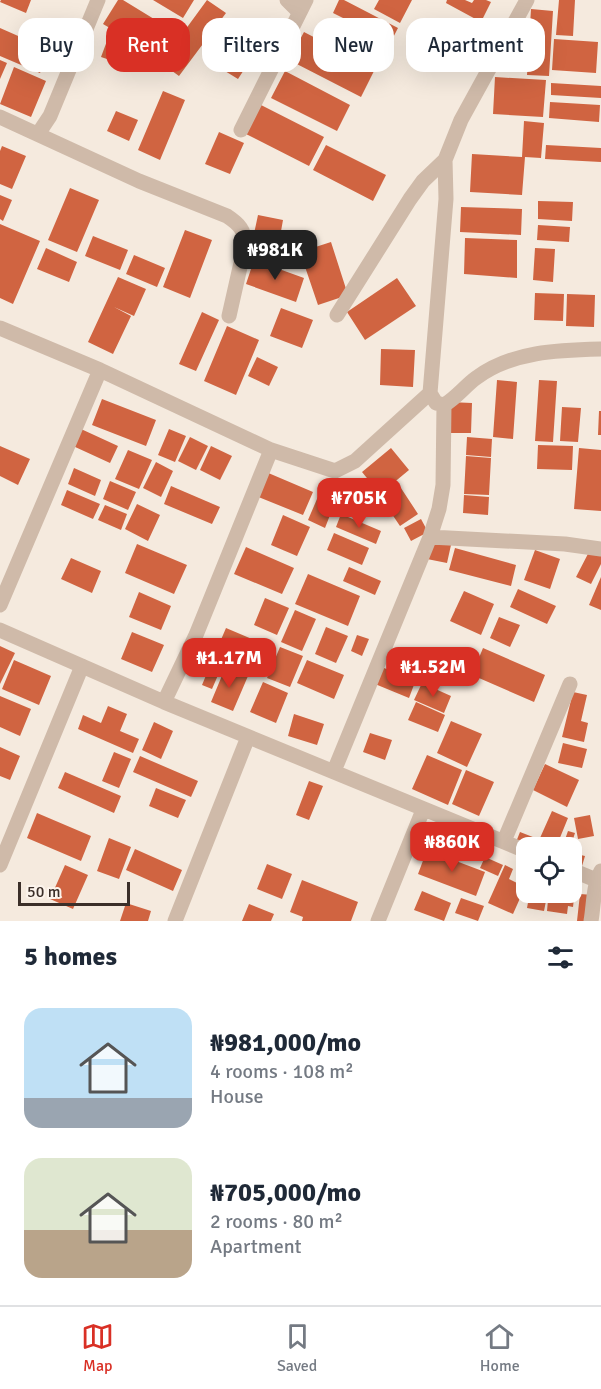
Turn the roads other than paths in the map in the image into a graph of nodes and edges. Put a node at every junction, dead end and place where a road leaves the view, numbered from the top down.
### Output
1 (99, 0) edge
2 (287, 0) edge
3 (527, 0) edge
4 (302, 6) edge
5 (0, 117) edge
6 (240, 130) dead end
7 (38, 134) junction
8 (445, 160) junction
9 (337, 315) dead end
10 (229, 316) dead end
11 (0, 328) edge
12 (601, 349) edge
13 (100, 370) junction
14 (430, 393) junction
15 (444, 405) junction
16 (271, 450) junction
17 (430, 537) junction
18 (601, 549) edge
19 (0, 605) edge
20 (0, 630) edge
21 (82, 666) junction
22 (570, 684) dead end
23 (164, 702) junction
24 (248, 736) junction
25 (334, 771) junction
26 (423, 810) junction
27 (504, 841) junction
28 (516, 846) edge
29 (0, 865) edge
30 (582, 872) edge
31 (598, 876) edge
32 (595, 903) junction
33 (601, 918) edge
34 (174, 921) edge
35 (378, 921) edge
36 (591, 921) edge

1 - 7 street
2 - 4 street
3 - 8 street
4 - 6 street
5 - 7 street
7 - 10 street
8 - 9 street
8 - 14 street
11 - 13 street
12 - 15 street
13 - 16 street
13 - 19 street
14 - 15 street
14 - 16 street
15 - 17 street
16 - 23 street
17 - 18 street
17 - 25 street
20 - 21 street
21 - 23 street
21 - 29 street
22 - 27 street
23 - 24 street
24 - 25 street
24 - 34 street
25 - 26 street
26 - 27 street
26 - 35 street
27 - 28 street
30 - 31 street
31 - 32 street
32 - 33 street
32 - 36 street

